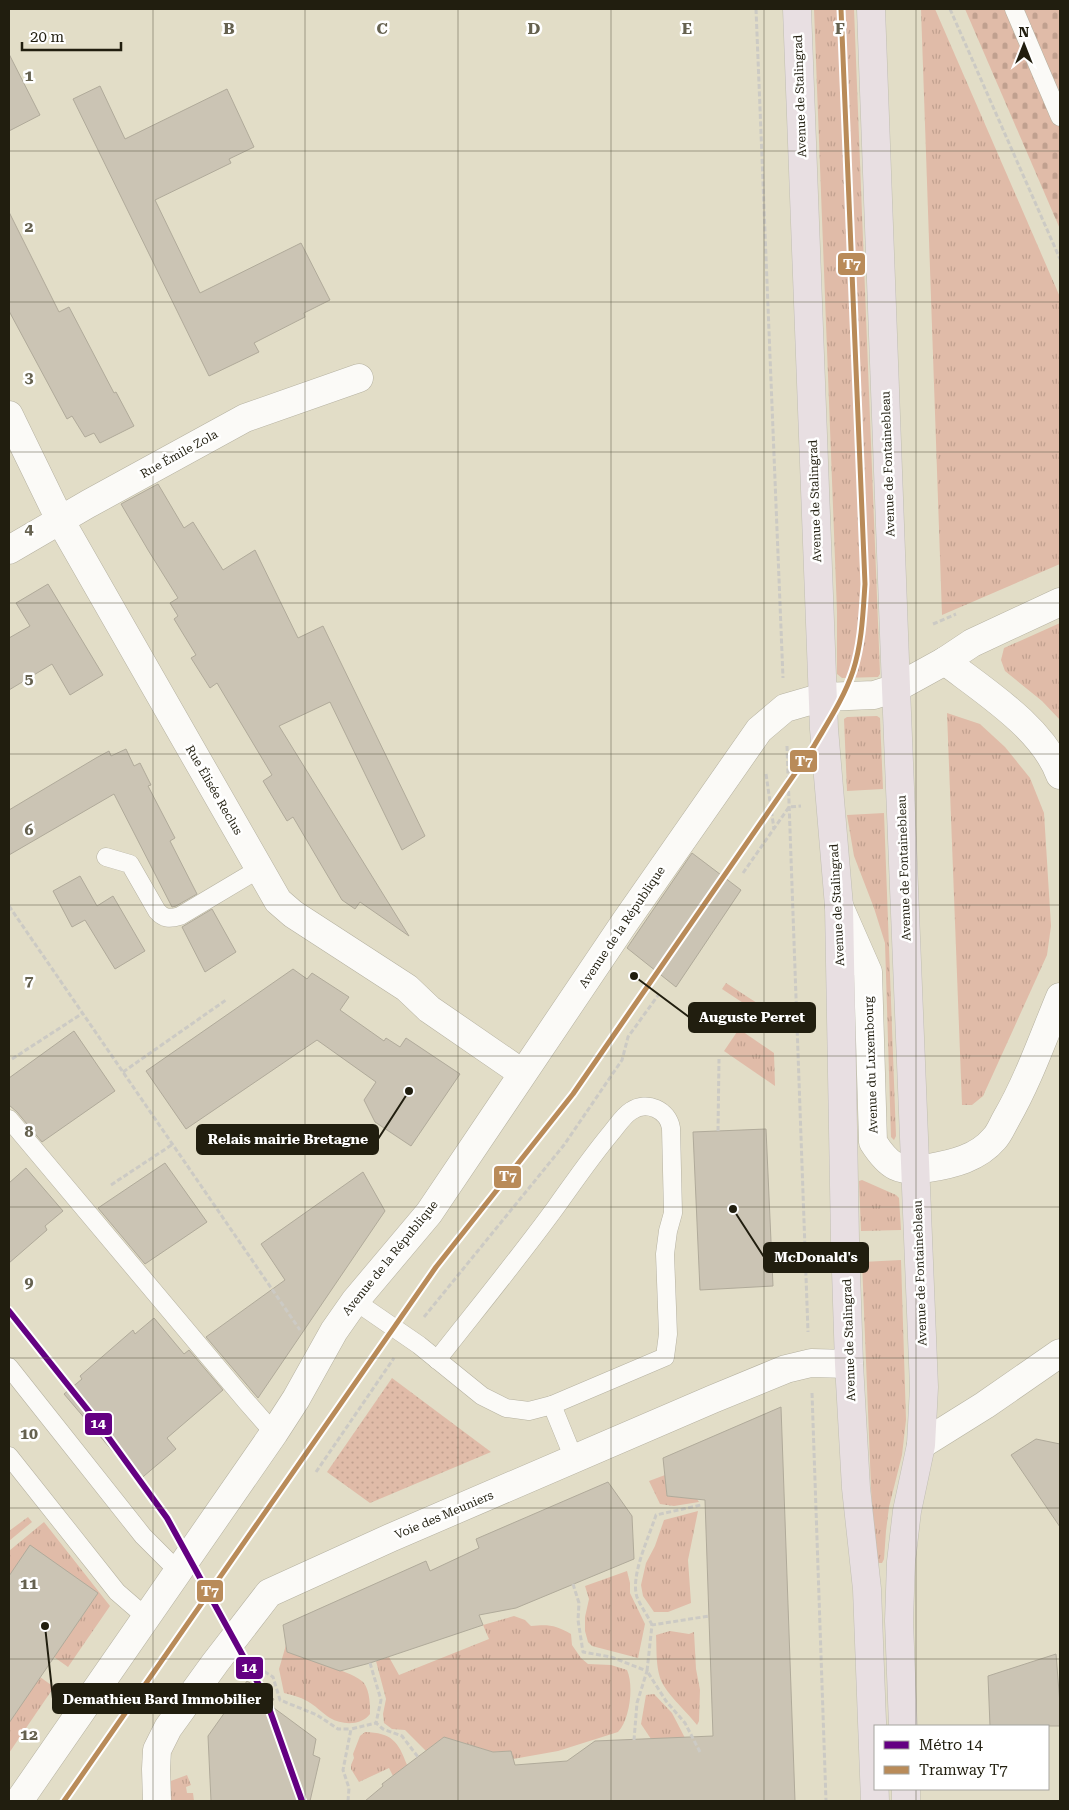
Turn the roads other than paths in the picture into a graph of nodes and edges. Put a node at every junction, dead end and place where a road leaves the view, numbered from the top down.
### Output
1 (796, 9) edge
2 (871, 9) edge
3 (1014, 9) edge
4 (1060, 117) edge
5 (359, 378) dead end
6 (9, 415) edge
7 (60, 520) junction
8 (9, 550) edge
9 (1060, 602) edge
10 (945, 661) junction
11 (896, 688) junction
12 (823, 697) junction
13 (1060, 775) edge
14 (106, 857) dead end
15 (260, 869) junction
16 (838, 906) junction
17 (1060, 998) edge
18 (1053, 1049) edge
19 (522, 1073) junction
20 (9, 1119) edge
21 (916, 1170) junction
22 (355, 1301) junction
23 (437, 1360) junction
24 (1049, 1360) edge
25 (849, 1364) junction
26 (9, 1366) edge
27 (552, 1405) junction
28 (274, 1433) junction
29 (921, 1445) junction
30 (9, 1456) edge
31 (574, 1459) junction
32 (179, 1572) junction
33 (147, 1618) junction
34 (903, 1725) edge
35 (874, 1774) edge
36 (20, 1801) edge
37 (157, 1801) edge

1 - 12 main road, Avenue de Stalingrad
2 - 11 main road, Avenue de Fontainebleau
3 - 4 lane
5 - 7 street, Rue Émile Zola
6 - 7 street, Rue Élisée Reclus
7 - 8 street, Rue Émile Zola
7 - 15 street, Rue Élisée Reclus
9 - 10 street, Avenue de la République
10 - 11 street, Avenue de la République
10 - 13 street
11 - 12 street, Avenue de la République
11 - 21 main road, Avenue de Fontainebleau
12 - 16 main road, Avenue de Stalingrad
12 - 19 street, Avenue de la République
14 - 15 lane
15 - 19 street, Rue Élisée Reclus
16 - 21 street, Avenue du Luxembourg
16 - 25 main road, Avenue de Stalingrad
17 - 18 street, Avenue du Luxembourg
18 - 21 street, Avenue du Luxembourg
19 - 22 street, Avenue de la République
20 - 28 lane
21 - 29 main road, Avenue de Fontainebleau
22 - 23 lane
22 - 28 street, Avenue de la République
23 - 27 lane
23 - 27 lane
24 - 29 street
25 - 31 street, Voie des Meuniers
25 - 35 main road, Avenue de Stalingrad
26 - 32 lane
27 - 31 lane
28 - 32 street, Avenue de la République
29 - 34 main road, Avenue de Fontainebleau
30 - 33 lane
31 - 37 street, Voie des Meuniers
32 - 33 street, Avenue de la République
33 - 36 street, Avenue de la République

